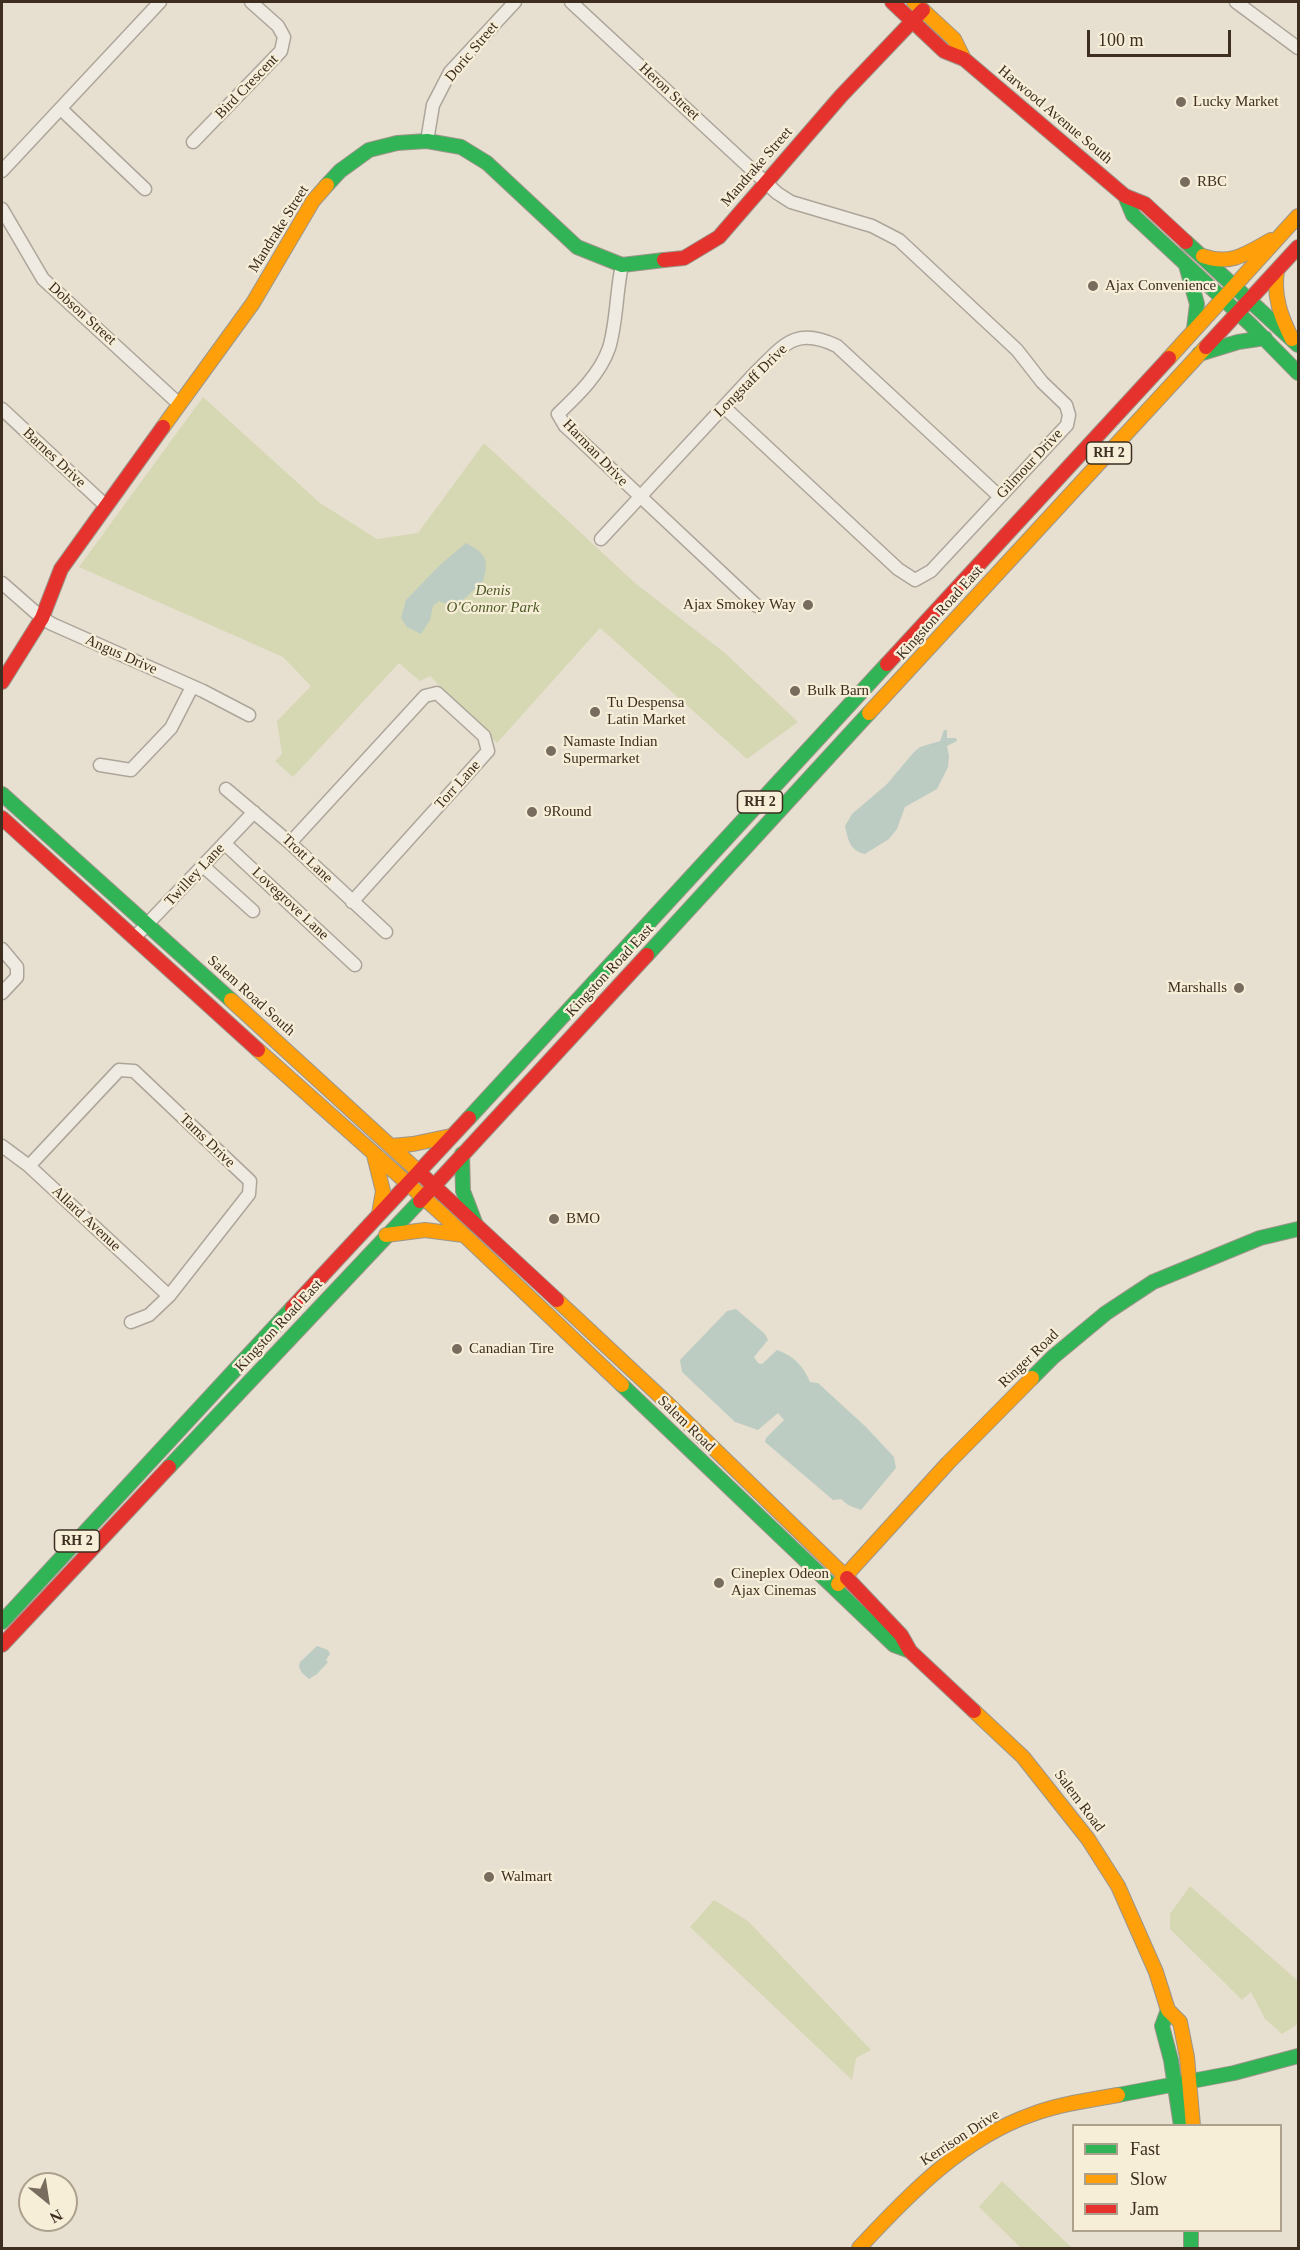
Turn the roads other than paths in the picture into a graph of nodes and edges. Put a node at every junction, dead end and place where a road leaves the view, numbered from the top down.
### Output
1 (160, 2) edge
2 (251, 2) edge
3 (572, 2) edge
4 (892, 2) edge
5 (1236, 2) edge
6 (507, 4) edge
7 (923, 4) edge
8 (912, 21) junction
9 (1299, 48) edge
10 (964, 59) junction
11 (61, 109) junction
12 (427, 141) junction
13 (193, 142) dead end
14 (2, 171) edge
15 (766, 182) junction
16 (145, 189) dead end
17 (1125, 196) junction
18 (2, 209) edge
19 (1299, 216) edge
20 (1281, 235) junction
21 (1299, 247) edge
22 (1203, 256) junction
23 (1186, 265) junction
24 (622, 266) junction
25 (1276, 271) junction
26 (1235, 286) junction
27 (1222, 299) junction
28 (1250, 300) junction
29 (1237, 313) junction
30 (1194, 331) junction
31 (1265, 338) junction
32 (1295, 342) edge
33 (1199, 354) junction
34 (1299, 372) edge
35 (179, 404) junction
36 (725, 408) junction
37 (2, 409) edge
38 (999, 496) junction
39 (639, 498) junction
40 (106, 506) junction
41 (601, 540) dead end
42 (2, 583) edge
43 (757, 606) dead end
44 (42, 618) junction
45 (2, 682) edge
46 (192, 687) junction
47 (249, 715) dead end
48 (100, 765) dead end
49 (226, 789) dead end
50 (2, 794) edge
51 (254, 812) junction
52 (2, 818) edge
53 (224, 843) junction
54 (290, 843) junction
55 (203, 867) junction
56 (352, 902) junction
57 (253, 911) dead end
58 (148, 924) junction
59 (386, 932) dead end
60 (135, 937) junction
61 (2, 949) edge
62 (355, 965) dead end
63 (2, 993) edge
64 (451, 1136) junction
65 (2, 1146) edge
66 (391, 1146) junction
67 (462, 1154) junction
68 (374, 1155) junction
69 (29, 1166) junction
70 (418, 1171) junction
71 (408, 1184) junction
72 (434, 1186) junction
73 (423, 1198) junction
74 (379, 1215) junction
75 (476, 1225) junction
76 (1299, 1229) edge
77 (386, 1235) junction
78 (464, 1235) junction
79 (169, 1296) junction
80 (131, 1322) dead end
81 (846, 1577) junction
82 (834, 1588) junction
83 (2, 1622) edge
84 (2, 1646) edge
85 (910, 1651) junction
86 (1299, 2056) edge
87 (1182, 2084) junction
88 (1181, 2124) edge
89 (1192, 2124) edge
90 (1191, 2232) edge
91 (859, 2248) edge
92 (1191, 2248) edge

1 - 11 street
2 - 13 street, Bird Crescent
3 - 15 street, Heron Street
4 - 8 main road, Harwood Avenue South
5 - 9 street
6 - 12 street, Doric Street
7 - 8 main road, Mandrake Street
7 - 10 main road, Harwood Avenue South
8 - 10 main road, Harwood Avenue South
8 - 15 main road, Mandrake Street
10 - 17 main road, Harwood Avenue South
11 - 14 street
11 - 16 street
12 - 24 main road, Mandrake Street
12 - 35 main road, Mandrake Street
15 - 24 main road, Mandrake Street
15 - 38 street, Gilmour Drive
17 - 22 main road, Harwood Avenue South
17 - 23 main road, Harwood Avenue South
18 - 35 street, Dobson Street
19 - 20 main road, RH 2
20 - 22 main road
20 - 26 main road, RH 2
21 - 25 main road, RH 2
22 - 26 main road, Harwood Avenue South
23 - 27 main road, Harwood Avenue South
23 - 30 main road
24 - 39 street, Harman Drive
25 - 28 main road, RH 2
25 - 32 main road
26 - 27 main road, RH 2
26 - 28 main road, Harwood Avenue South
27 - 29 main road, Harwood Avenue South
27 - 30 main road, Kingston Road East / RH 2
28 - 29 main road, RH 2
28 - 32 main road, Harwood Avenue South
29 - 31 main road, Harwood Avenue South
29 - 33 main road, Kingston Road East / RH 2
30 - 64 main road, Kingston Road East / RH 2
31 - 33 main road
31 - 34 main road, Harwood Avenue South
33 - 67 main road, Kingston Road East / RH 2
35 - 40 main road, Mandrake Street
36 - 38 street, Longstaff Drive
36 - 38 street, Gilmour Drive
36 - 39 street, Longstaff Drive
37 - 40 street, Barnes Drive
39 - 41 street, Longstaff Drive
39 - 43 street, Harman Drive
40 - 44 main road, Mandrake Street
42 - 44 street, Angus Drive
44 - 45 main road, Mandrake Street
44 - 46 street, Angus Drive
46 - 47 street, Angus Drive
46 - 48 street
49 - 51 street, Trott Lane
50 - 58 main road, Salem Road South
51 - 53 street, Twilley Lane
51 - 54 street, Trott Lane
52 - 60 main road
53 - 55 street, Twilley Lane
53 - 62 street, Lovegrove Lane
54 - 56 street, Trott Lane
54 - 56 street, Torr Lane
55 - 57 street
55 - 58 street, Twilley Lane
56 - 59 street, Trott Lane
58 - 60 street, Twilley Lane
58 - 66 main road, Salem Road South
60 - 68 main road
61 - 63 street
64 - 66 main road
64 - 70 main road, Kingston Road East / RH 2
65 - 69 street, Allard Avenue
66 - 70 main road, Salem Road South
67 - 72 main road, Kingston Road East / RH 2
67 - 75 main road
68 - 71 main road
68 - 74 main road
69 - 79 street, Allard Avenue
69 - 79 street, Tams Drive
70 - 71 main road, Kingston Road East / RH 2
70 - 72 main road, Salem Road South
71 - 73 main road
71 - 74 main road, Kingston Road East / RH 2
72 - 73 main road, Kingston Road East / RH 2
72 - 75 main road, Salem Road South
73 - 77 main road, Kingston Road East / RH 2
73 - 78 main road, Salem Road
74 - 83 main road, Kingston Road East / RH 2
75 - 81 main road, Salem Road
76 - 81 main road, Ringer Road
77 - 78 main road
77 - 84 main road, Kingston Road East / RH 2
78 - 82 main road, Salem Road
79 - 80 street, Tams Drive
81 - 82 main road, Ringer Road
81 - 85 main road, Salem Road
82 - 85 main road, Salem Road
85 - 87 main road, Salem Road
86 - 87 main road, Kerrison Drive
87 - 88 main road, Salem Road
87 - 89 main road, Salem Road
87 - 91 main road, Kerrison Drive
90 - 92 main road

